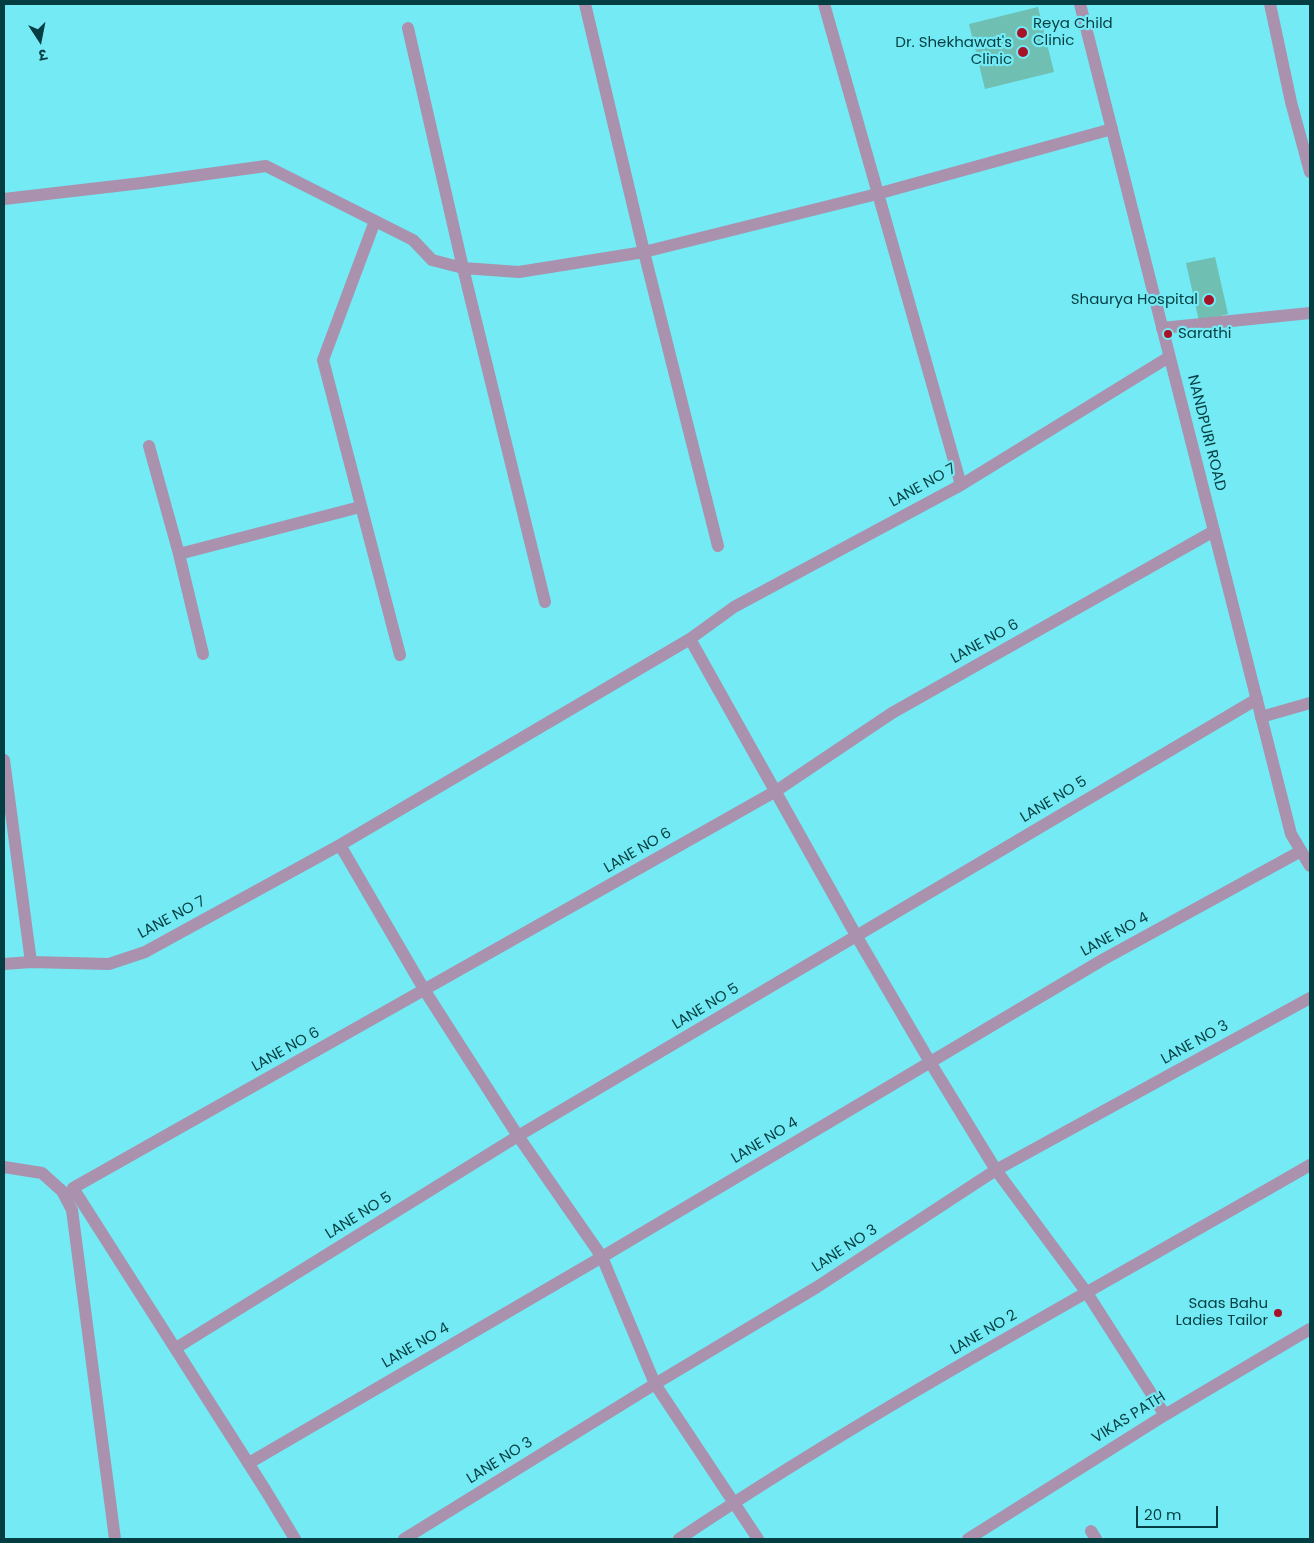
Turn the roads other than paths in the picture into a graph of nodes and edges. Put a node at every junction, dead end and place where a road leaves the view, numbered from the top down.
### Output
1 (585, 4) edge
2 (824, 4) edge
3 (1080, 4) edge
4 (1270, 4) edge
5 (408, 28) dead end
6 (1112, 129) junction
7 (1310, 172) edge
8 (877, 194) junction
9 (4, 199) edge
10 (375, 221) junction
11 (644, 252) junction
12 (463, 268) junction
13 (1310, 313) edge
14 (1162, 328) junction
15 (1170, 357) junction
16 (149, 446) dead end
17 (960, 485) junction
18 (360, 507) junction
19 (1214, 531) junction
20 (718, 546) dead end
21 (179, 554) junction
22 (545, 602) dead end
23 (690, 639) junction
24 (203, 654) dead end
25 (400, 655) dead end
26 (1257, 699) junction
27 (1310, 703) edge
28 (1261, 717) junction
29 (4, 760) edge
30 (776, 791) junction
31 (340, 845) junction
32 (1301, 851) junction
33 (1310, 866) edge
34 (856, 937) junction
35 (30, 962) junction
36 (4, 964) edge
37 (425, 991) junction
38 (1310, 998) edge
39 (930, 1062) junction
40 (518, 1136) junction
41 (1310, 1165) edge
42 (4, 1167) edge
43 (996, 1170) junction
44 (602, 1257) junction
45 (1086, 1293) junction
46 (1310, 1329) edge
47 (176, 1348) junction
48 (655, 1384) junction
49 (1165, 1415) junction
50 (248, 1463) junction
51 (734, 1502) junction
52 (115, 1539) edge
53 (295, 1539) edge
54 (404, 1539) edge
55 (679, 1539) edge
56 (758, 1539) edge
57 (968, 1539) edge

1 - 11 street
2 - 8 street
3 - 6 street, NANDPURI ROAD
4 - 7 street
5 - 12 street
6 - 8 street
6 - 14 street, NANDPURI ROAD
8 - 11 street
8 - 17 street
9 - 10 street
10 - 12 street
10 - 18 street
11 - 12 street
11 - 20 street
12 - 22 street
13 - 14 street
14 - 15 street, NANDPURI ROAD
15 - 17 street, LANE NO 7
15 - 19 street, NANDPURI ROAD
16 - 21 street
17 - 23 street, LANE NO 7
18 - 21 street
18 - 25 street
19 - 26 street, NANDPURI ROAD
19 - 30 street, LANE NO 6
21 - 24 street
23 - 30 street
23 - 31 street, LANE NO 7
26 - 28 street, NANDPURI ROAD
26 - 34 street, LANE NO 5
27 - 28 street
28 - 32 street, NANDPURI ROAD
29 - 35 street
30 - 34 street
30 - 37 street, LANE NO 6
31 - 35 street, LANE NO 7
31 - 37 street
32 - 33 street, NANDPURI ROAD
32 - 39 street, LANE NO 4
34 - 39 street
34 - 40 street, LANE NO 5
35 - 36 street, LANE NO 7
37 - 40 street
37 - 47 street, LANE NO 6
38 - 43 street, LANE NO 3
39 - 43 street
39 - 44 street, LANE NO 4
40 - 44 street
40 - 47 street, LANE NO 5
41 - 45 street, LANE NO 2
42 - 52 street
43 - 45 street
43 - 48 street, LANE NO 3
44 - 48 street
44 - 50 street, LANE NO 4
45 - 49 street
45 - 51 street, LANE NO 2
46 - 49 street, VIKAS PATH
47 - 50 street
48 - 51 street
48 - 54 street, LANE NO 3
49 - 57 street, VIKAS PATH
50 - 53 street
51 - 55 street, LANE NO 2
51 - 56 street

